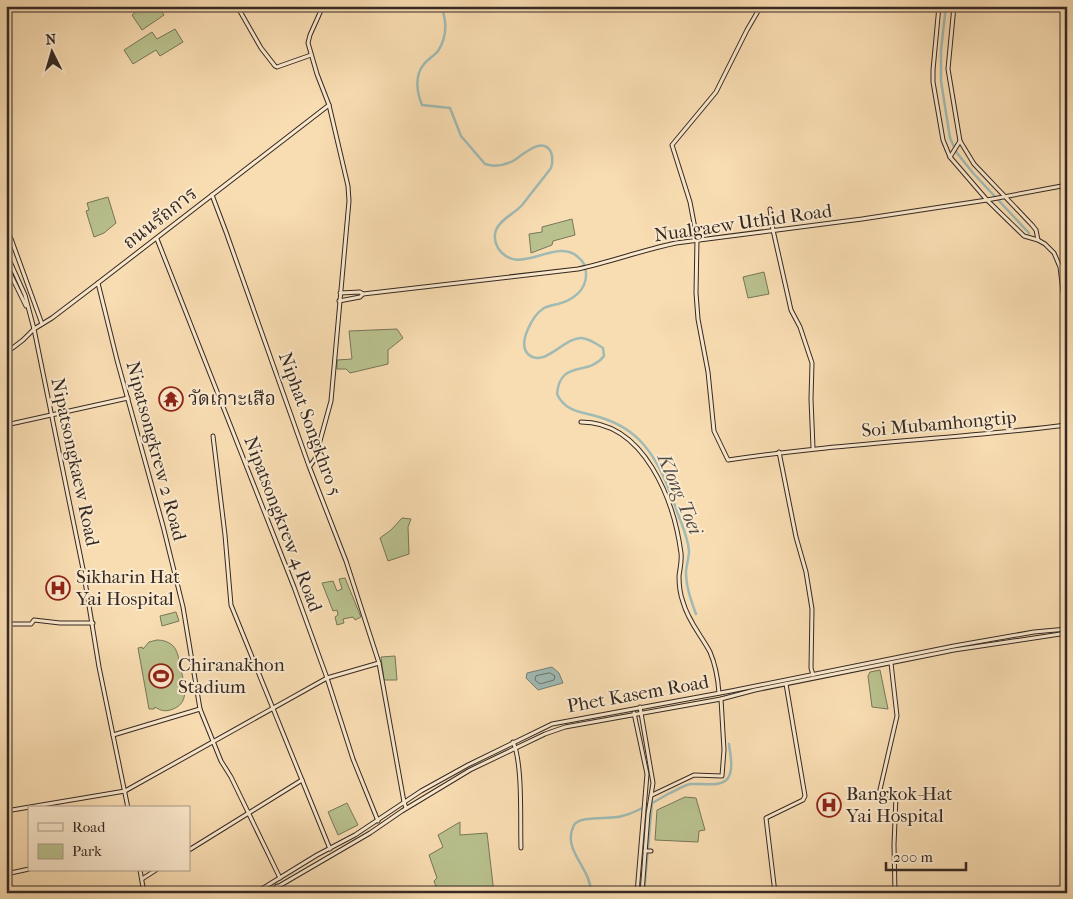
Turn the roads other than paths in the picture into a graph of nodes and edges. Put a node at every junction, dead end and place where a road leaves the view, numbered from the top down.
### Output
1 (237, 6) edge
2 (323, 6) edge
3 (761, 6) edge
4 (939, 6) edge
5 (954, 6) edge
6 (310, 55) junction
7 (329, 105) junction
8 (960, 141) junction
9 (950, 157) junction
10 (1067, 185) edge
11 (212, 195) junction
12 (1005, 196) junction
13 (987, 200) junction
14 (770, 208) dead end
15 (6, 225) edge
16 (773, 230) junction
17 (157, 239) junction
18 (697, 239) junction
19 (1038, 240) junction
20 (6, 253) edge
21 (9, 258) junction
22 (18, 259) junction
23 (6, 265) edge
24 (26, 283) junction
25 (98, 283) junction
26 (22, 289) junction
27 (340, 293) junction
28 (363, 294) junction
29 (339, 300) junction
30 (28, 309) junction
31 (42, 324) junction
32 (1067, 324) edge
33 (34, 329) junction
34 (6, 352) edge
35 (128, 398) junction
36 (52, 416) junction
37 (581, 422) dead end
38 (6, 425) edge
39 (1067, 425) edge
40 (213, 436) dead end
41 (813, 448) junction
42 (779, 452) junction
43 (310, 466) junction
44 (92, 623) junction
45 (6, 624) edge
46 (1067, 629) edge
47 (1067, 633) edge
48 (954, 648) junction
49 (379, 663) junction
50 (891, 663) junction
51 (812, 674) junction
52 (327, 678) junction
53 (814, 679) junction
54 (786, 684) junction
55 (719, 693) junction
56 (721, 699) junction
57 (640, 707) junction
58 (633, 708) junction
59 (200, 709) junction
60 (272, 710) junction
61 (641, 712) junction
62 (635, 714) junction
63 (113, 735) junction
64 (214, 741) junction
65 (513, 742) junction
66 (515, 748) junction
67 (302, 780) junction
68 (125, 791) junction
69 (651, 795) junction
70 (404, 802) junction
71 (36, 806) edge
72 (128, 806) edge
73 (28, 807) edge
74 (406, 808) junction
75 (6, 811) edge
76 (248, 812) junction
77 (646, 814) junction
78 (378, 821) junction
79 (521, 848) dead end
80 (190, 849) edge
81 (330, 849) junction
82 (645, 851) junction
83 (651, 851) dead end
84 (317, 855) junction
85 (320, 861) junction
86 (28, 868) edge
87 (140, 872) edge
88 (153, 872) edge
89 (6, 874) edge
90 (280, 878) junction
91 (142, 879) junction
92 (277, 886) junction
93 (144, 893) edge
94 (254, 893) edge
95 (267, 893) edge
96 (281, 893) edge
97 (637, 893) edge
98 (642, 893) edge
99 (775, 893) edge
100 (895, 893) edge

1 - 6 street
2 - 6 street
3 - 18 street
4 - 9 street
5 - 8 street
6 - 7 street
7 - 11 street, ถนนรัถการ
7 - 27 street
8 - 9 street
8 - 12 street
9 - 13 street
10 - 12 street, Nualgaew Uthid Road
11 - 17 street, ถนนรัถการ
11 - 43 street, Niphat Songkhro 5
12 - 13 street, Nualgaew Uthid Road
12 - 19 street
13 - 16 street, Nualgaew Uthid Road
13 - 19 street
14 - 16 street
15 - 22 street
16 - 18 street, Nualgaew Uthid Road
16 - 41 street
17 - 25 street, ถนนรัถการ
17 - 52 street, Nipatsongkrew 4 Road
18 - 28 street, Nualgaew Uthid Road
18 - 42 street, Soi Mubamhongtip
19 - 32 street
20 - 21 street
21 - 22 street
21 - 26 street
22 - 24 street
23 - 30 street
24 - 26 street
24 - 31 street
25 - 31 street, ถนนรัถการ
25 - 35 street, Nipatsongkrew 2 Road
26 - 30 street
27 - 28 street, Nualgaew Uthid Road
27 - 29 street
28 - 29 street, Nualgaew Uthid Road
29 - 43 street
30 - 33 street, Nipatsongkaew Road
31 - 33 street, ถนนรัถการ
33 - 34 street, ถนนรัถการ
33 - 36 street, Nipatsongkaew Road
35 - 36 street
35 - 59 street, Nipatsongkrew 2 Road
36 - 38 street
36 - 44 street, Nipatsongkaew Road
37 - 55 street
39 - 41 street, Soi Mubamhongtip
40 - 60 street
41 - 42 street, Soi Mubamhongtip
42 - 51 street
43 - 49 street, Niphat Songkhro 5
44 - 45 street
44 - 63 street, Nipatsongkaew Road
46 - 48 street, Phet Kasem Road
47 - 48 street, Phet Kasem Road
48 - 50 street, Phet Kasem Road
48 - 51 street, Phet Kasem Road
49 - 52 street
49 - 70 street, Niphat Songkhro 5
50 - 53 street, Phet Kasem Road
50 - 100 street
51 - 53 street
51 - 55 street, Phet Kasem Road
52 - 60 street
52 - 78 street, Nipatsongkrew 4 Road
53 - 54 street, Phet Kasem Road
54 - 56 street, Phet Kasem Road
54 - 99 street
55 - 57 street, Phet Kasem Road
56 - 61 street, Phet Kasem Road
56 - 69 street
57 - 58 street, Phet Kasem Road
57 - 61 street
58 - 62 street
58 - 65 street, Phet Kasem Road
59 - 63 street
59 - 64 street, Nipatsongkrew 2 Road
60 - 64 street
60 - 67 street
61 - 62 street, Phet Kasem Road
61 - 69 street
62 - 66 street, Phet Kasem Road
62 - 77 street
63 - 68 street, Nipatsongkaew Road
64 - 68 street
64 - 76 street, Nipatsongkrew 2 Road
65 - 66 street
65 - 70 street, Phet Kasem Road
66 - 74 street, Phet Kasem Road
66 - 79 street
67 - 76 street
67 - 81 street
68 - 71 street
68 - 72 street, Nipatsongkaew Road
69 - 77 street
70 - 74 street, Niphat Songkhro 5
70 - 78 street, Phet Kasem Road
73 - 75 street
74 - 85 street, Phet Kasem Road
76 - 80 street
76 - 90 street, Nipatsongkrew 2 Road
77 - 82 street
77 - 97 street
78 - 81 street, Phet Kasem Road
81 - 84 street, Phet Kasem Road
82 - 83 street
82 - 98 street
84 - 85 street
84 - 90 street, Phet Kasem Road
85 - 92 street, Phet Kasem Road
86 - 89 street
87 - 91 street
88 - 91 street
90 - 94 street, Phet Kasem Road
91 - 93 street
92 - 95 street, Phet Kasem Road
92 - 96 street

